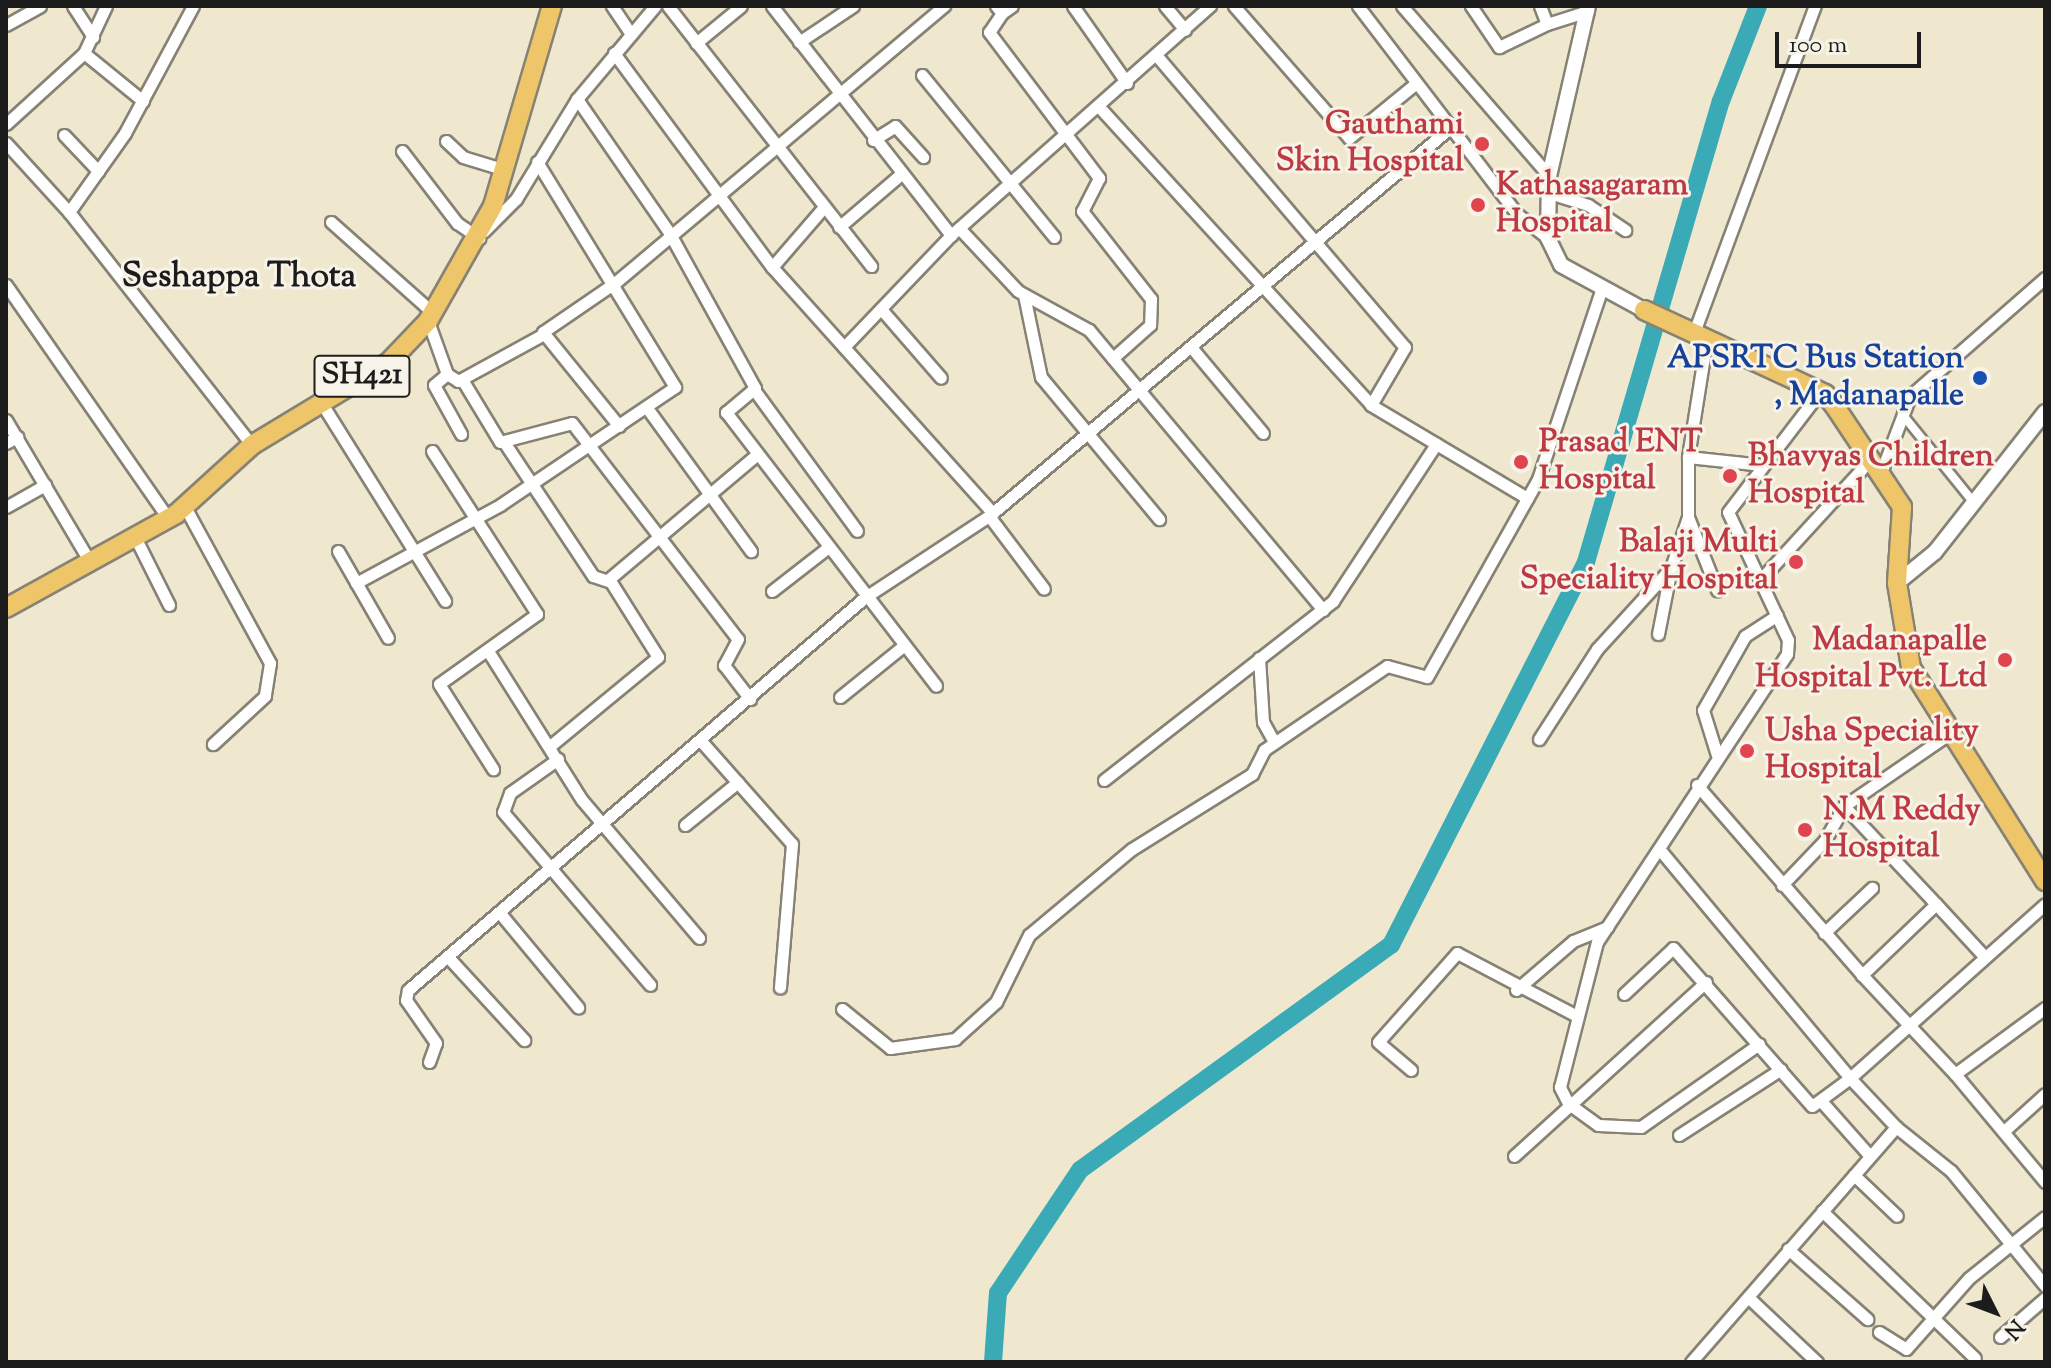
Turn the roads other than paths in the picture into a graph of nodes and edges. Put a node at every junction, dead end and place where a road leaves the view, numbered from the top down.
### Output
1 (40, 6) edge
2 (73, 6) edge
3 (106, 6) edge
4 (193, 6) edge
5 (552, 6) edge
6 (612, 6) edge
7 (655, 6) edge
8 (668, 6) edge
9 (741, 6) edge
10 (772, 6) edge
11 (853, 6) edge
12 (944, 6) edge
13 (1073, 6) edge
14 (1165, 6) edge
15 (1210, 6) edge
16 (1234, 6) edge
17 (1358, 6) edge
18 (1402, 6) edge
19 (1471, 6) edge
20 (1540, 6) edge
21 (1815, 6) edge
22 (1003, 8) edge
23 (1588, 8) edge
24 (1547, 24) junction
25 (6, 25) edge
26 (1185, 30) junction
27 (631, 34) junction
28 (93, 37) junction
29 (799, 42) junction
30 (696, 43) junction
31 (84, 53) junction
32 (614, 53) junction
33 (1157, 56) junction
34 (922, 75) dead end
35 (1127, 83) junction
36 (1415, 84) junction
37 (839, 96) junction
38 (577, 99) junction
39 (143, 101) junction
40 (1101, 109) junction
41 (6, 124) edge
42 (1450, 128) junction
43 (64, 135) dead end
44 (1064, 139) junction
45 (873, 140) junction
46 (446, 141) dead end
47 (6, 143) edge
48 (776, 147) junction
49 (402, 151) dead end
50 (923, 157) dead end
51 (537, 162) junction
52 (502, 169) junction
53 (98, 171) junction
54 (901, 174) junction
55 (1549, 176) junction
56 (1010, 181) junction
57 (1549, 193) junction
58 (717, 195) junction
59 (823, 208) junction
60 (69, 212) junction
61 (331, 222) dead end
62 (839, 227) junction
63 (1625, 230) dead end
64 (955, 232) junction
65 (670, 234) junction
66 (480, 236) junction
67 (1054, 237) dead end
68 (1548, 238) junction
69 (1313, 243) junction
70 (871, 266) dead end
71 (772, 267) junction
72 (2045, 278) edge
73 (616, 282) junction
74 (6, 285) edge
75 (1260, 289) junction
76 (1601, 291) junction
77 (1024, 295) junction
78 (881, 309) junction
79 (1644, 310) joint
80 (431, 317) junction
81 (542, 335) junction
82 (1696, 337) junction
83 (844, 347) junction
84 (1191, 347) junction
85 (1113, 358) junction
86 (447, 374) junction
87 (941, 378) dead end
88 (463, 381) junction
89 (1142, 390) junction
90 (755, 391) junction
91 (1819, 393) junction
92 (319, 399) junction
93 (1371, 405) junction
94 (647, 408) junction
95 (2045, 412) edge
96 (1901, 413) junction
97 (6, 420) edge
98 (619, 426) junction
99 (1263, 433) dead end
100 (461, 434) dead end
101 (1091, 434) junction
102 (11, 440) edge
103 (504, 442) junction
104 (1436, 444) junction
105 (252, 445) junction
106 (587, 446) junction
107 (432, 451) dead end
108 (755, 456) junction
109 (1688, 457) junction
110 (1763, 465) junction
111 (1875, 467) junction
112 (533, 483) junction
113 (45, 485) junction
114 (707, 494) junction
115 (1527, 498) junction
116 (1974, 503) junction
117 (6, 507) edge
118 (185, 507) junction
119 (991, 515) junction
120 (1688, 517) junction
121 (168, 518) junction
122 (476, 519) junction
123 (1159, 519) dead end
124 (857, 531) dead end
125 (135, 537) junction
126 (657, 538) junction
127 (412, 546) junction
128 (826, 549) junction
129 (338, 551) dead end
130 (751, 551) dead end
131 (87, 557) junction
132 (1671, 568) junction
133 (1761, 579) junction
134 (608, 581) junction
135 (356, 583) junction
136 (1897, 583) junction
137 (1044, 589) dead end
138 (1717, 590) dead end
139 (772, 591) dead end
140 (864, 598) junction
141 (445, 601) dead end
142 (169, 605) dead end
143 (6, 608) edge
144 (1323, 610) junction
145 (1777, 615) junction
146 (1658, 634) dead end
147 (388, 638) dead end
148 (902, 647) junction
149 (488, 651) junction
150 (1259, 658) junction
151 (936, 686) dead end
152 (840, 697) dead end
153 (750, 699) junction
154 (1953, 731) junction
155 (1539, 739) dead end
156 (701, 741) junction
157 (1274, 742) junction
158 (213, 744) dead end
159 (550, 746) junction
160 (1717, 755) junction
161 (558, 759) junction
162 (493, 769) dead end
163 (1104, 780) dead end
164 (738, 782) junction
165 (1697, 785) junction
166 (1844, 806) junction
167 (602, 824) junction
168 (685, 825) dead end
169 (1659, 849) junction
170 (2040, 859) edge
171 (551, 868) junction
172 (2045, 881) edge
173 (1782, 885) junction
174 (1872, 888) dead end
175 (1936, 904) junction
176 (2045, 904) edge
177 (499, 912) junction
178 (1607, 927) junction
179 (1824, 933) junction
180 (699, 938) dead end
181 (1983, 955) junction
182 (448, 957) junction
183 (1862, 975) junction
184 (1706, 982) junction
185 (650, 985) dead end
186 (780, 987) dead end
187 (1516, 990) junction
188 (1624, 994) dead end
189 (578, 1007) dead end
190 (2045, 1008) edge
191 (842, 1009) dead end
192 (1575, 1015) junction
193 (1909, 1024) junction
194 (524, 1040) dead end
195 (1759, 1044) junction
196 (429, 1062) dead end
197 (1781, 1069) junction
198 (1411, 1070) dead end
199 (1955, 1074) junction
200 (1850, 1078) junction
201 (2045, 1094) edge
202 (1822, 1102) junction
203 (1568, 1103) junction
204 (1896, 1127) junction
205 (2004, 1131) junction
206 (1679, 1135) dead end
207 (1514, 1156) dead end
208 (1870, 1156) junction
209 (1854, 1175) junction
210 (2045, 1182) edge
211 (1822, 1211) junction
212 (1897, 1216) dead end
213 (2045, 1217) edge
214 (2013, 1245) junction
215 (1788, 1249) junction
216 (2045, 1286) edge
217 (1748, 1297) junction
218 (2045, 1298) edge
219 (1933, 1317) junction
220 (1867, 1319) dead end
221 (1879, 1332) dead end
222 (2000, 1337) dead end
223 (1975, 1358) dead end
224 (1691, 1362) edge
225 (1817, 1362) edge

1 - 25 street
2 - 28 street
3 - 28 street
4 - 39 street
5 - 52 main road, SH421
6 - 27 street
7 - 27 street
8 - 30 street
9 - 30 street
10 - 29 street
11 - 29 street
12 - 37 street
13 - 35 street
14 - 26 street
15 - 26 street
16 - 36 street
17 - 36 street
18 - 55 street
19 - 24 street
20 - 24 street
21 - 82 street
22 - 44 street
23 - 24 street
23 - 55 street
26 - 33 street
27 - 32 street
28 - 31 street
29 - 37 street
30 - 48 street
31 - 39 street
31 - 41 street
32 - 38 street
32 - 58 street
33 - 35 street
33 - 69 street
34 - 56 street
35 - 40 street
36 - 42 street
37 - 45 street
37 - 48 street
38 - 51 street
38 - 65 street
39 - 53 street
40 - 44 street
40 - 75 street
42 - 68 street
42 - 69 street
43 - 53 street
44 - 56 street
44 - 85 street
45 - 50 street
45 - 54 street
46 - 52 street
47 - 60 street
48 - 58 street
48 - 59 street
49 - 66 street
51 - 66 street
51 - 73 street
52 - 66 main road, SH421
53 - 60 street
54 - 62 street
54 - 64 street
55 - 57 street
56 - 64 street
56 - 67 street
57 - 63 street
57 - 68 street
58 - 65 street
58 - 71 street
59 - 62 street
59 - 71 street
60 - 105 street
61 - 80 street
62 - 70 street
64 - 77 street
64 - 78 street
65 - 73 street
65 - 90 street
66 - 80 main road, SH421
68 - 76 street
69 - 75 street
69 - 93 street
71 - 83 street
72 - 96 street
73 - 81 street
73 - 94 street
74 - 121 street
75 - 84 street
75 - 93 street
76 - 79 street
76 - 115 street
77 - 85 street
77 - 101 street
78 - 83 street
78 - 87 street
79 - 82 main road
80 - 86 street
80 - 92 main road, SH421
81 - 88 street
81 - 98 street
82 - 91 main road
82 - 109 street
83 - 119 street
84 - 89 street
84 - 99 street
85 - 89 street
86 - 88 street
86 - 100 street
88 - 103 street
89 - 101 street
89 - 144 street
90 - 108 street
90 - 124 street
91 - 110 street
91 - 111 main road
92 - 105 main road, SH421
92 - 127 street
93 - 104 street
94 - 98 street
94 - 114 street
95 - 116 street
96 - 111 street
96 - 116 street
97 - 102 street
98 - 106 street
101 - 119 street
101 - 123 street
102 - 113 street
103 - 106 street
103 - 112 street
104 - 115 street
104 - 144 street
105 - 118 main road, SH421
106 - 112 street
106 - 126 street
107 - 122 street
108 - 114 street
108 - 128 street
109 - 110 street
109 - 120 street
110 - 133 street
111 - 133 street
111 - 136 main road
112 - 122 street
112 - 134 street
113 - 117 street
113 - 131 street
114 - 126 street
114 - 130 street
115 - 157 street
116 - 136 street
118 - 121 main road, SH421
118 - 158 street
119 - 137 street
119 - 140 street
120 - 132 street
120 - 138 street
121 - 125 main road, SH421
122 - 127 street
122 - 149 street
125 - 131 main road, SH421
125 - 142 street
126 - 134 street
126 - 153 street
127 - 135 street
127 - 141 street
128 - 139 street
128 - 140 street
129 - 135 street
131 - 143 main road, SH421
132 - 146 street
132 - 155 street
133 - 145 street
134 - 159 street
135 - 147 street
136 - 154 main road
140 - 148 street
140 - 153 street
144 - 150 street
145 - 160 street
145 - 160 street
148 - 151 street
148 - 152 street
149 - 159 street
149 - 162 street
150 - 157 street
150 - 163 street
153 - 156 street
154 - 166 street
154 - 170 main road
156 - 164 street
156 - 167 street
157 - 191 street
159 - 161 street
160 - 165 street
161 - 167 street
161 - 171 street
164 - 168 street
164 - 186 street
165 - 169 street
165 - 173 street
166 - 173 street
166 - 175 street
167 - 171 street
167 - 180 street
169 - 178 street
169 - 200 street
170 - 172 main road
171 - 177 street
171 - 185 street
173 - 179 street
174 - 179 street
175 - 181 street
175 - 183 street
176 - 181 street
177 - 182 street
177 - 189 street
178 - 187 street
178 - 192 street
179 - 183 street
181 - 193 street
182 - 194 street
182 - 196 street
183 - 193 street
184 - 188 street
184 - 195 street
184 - 203 street
187 - 192 street
187 - 198 street
190 - 199 street
192 - 203 street
193 - 199 street
193 - 200 street
195 - 197 street
195 - 203 street
197 - 202 street
197 - 206 street
199 - 205 street
200 - 202 street
200 - 204 street
201 - 205 street
202 - 208 street
203 - 207 street
204 - 208 street
204 - 214 street
205 - 210 street
208 - 209 street
209 - 211 street
209 - 212 street
211 - 215 street
211 - 219 street
213 - 214 street
214 - 216 street
214 - 219 street
215 - 217 street
215 - 220 street
217 - 224 street
217 - 225 street
218 - 222 street
219 - 221 street
219 - 223 street

